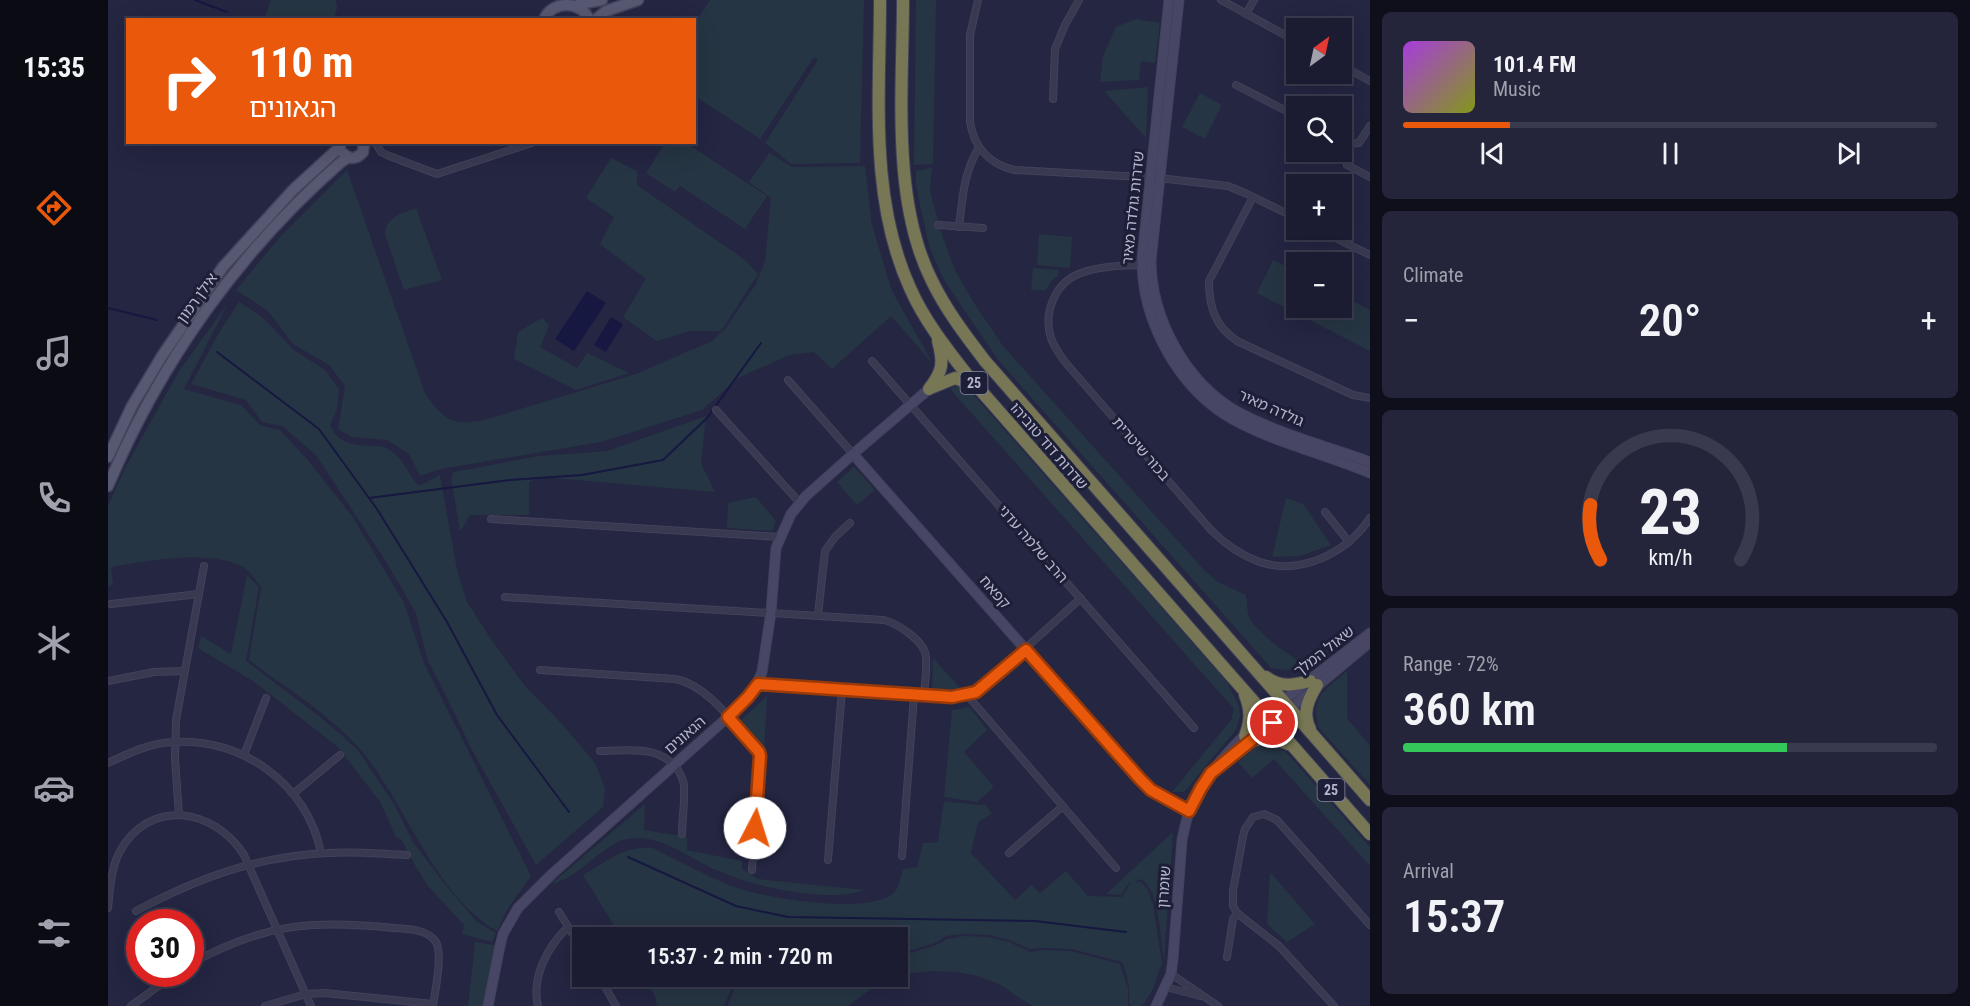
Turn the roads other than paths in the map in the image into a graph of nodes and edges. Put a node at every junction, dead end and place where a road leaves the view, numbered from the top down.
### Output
1 (602, 0) edge
2 (638, 0) edge
3 (880, 0) edge
4 (903, 0) edge
5 (978, 0) edge
6 (1079, 0) edge
7 (1169, 0) edge
8 (1179, 0) edge
9 (1221, 0) edge
10 (1254, 0) edge
11 (576, 2) edge
12 (545, 13) edge
13 (1246, 14) junction
14 (588, 18) edge
15 (597, 18) edge
16 (1286, 36) edge
17 (1352, 71) edge
18 (1370, 81) edge
19 (1236, 85) dead end
20 (1053, 99) dead end
21 (1286, 111) edge
22 (1370, 126) edge
23 (367, 144) edge
24 (369, 144) edge
25 (529, 144) edge
26 (1352, 144) edge
27 (341, 145) edge
28 (979, 147) junction
29 (349, 158) junction
30 (1347, 165) dead end
31 (1370, 177) edge
32 (1155, 178) junction
33 (1254, 197) junction
34 (1286, 213) edge
35 (938, 225) dead end
36 (960, 227) junction
37 (982, 228) dead end
38 (1339, 240) edge
39 (1370, 255) edge
40 (1146, 265) junction
41 (935, 332) junction
42 (872, 361) dead end
43 (789, 380) dead end
44 (978, 388) junction
45 (929, 389) junction
46 (1370, 398) edge
47 (911, 404) junction
48 (716, 410) dead end
49 (853, 454) junction
50 (108, 457) edge
51 (1370, 462) edge
52 (1370, 473) edge
53 (108, 486) edge
54 (800, 503) junction
55 (1326, 512) dead end
56 (1370, 518) edge
57 (490, 519) dead end
58 (850, 523) dead end
59 (780, 537) junction
60 (1349, 542) junction
61 (204, 566) dead end
62 (199, 594) junction
63 (505, 597) dead end
64 (1081, 598) junction
65 (111, 604) dead end
66 (771, 612) junction
67 (818, 615) junction
68 (1370, 633) edge
69 (1370, 642) edge
70 (1026, 650) junction
71 (1254, 668) junction
72 (540, 670) dead end
73 (184, 671) junction
74 (108, 681) edge
75 (1313, 683) junction
76 (758, 684) junction
77 (1242, 688) junction
78 (842, 690) junction
79 (914, 695) junction
80 (924, 695) junction
81 (967, 695) junction
82 (266, 698) dead end
83 (1287, 705) junction
84 (728, 717) junction
85 (1270, 720) junction
86 (1194, 728) dead end
87 (1311, 733) junction
88 (1248, 738) junction
89 (175, 742) junction
90 (1292, 745) junction
91 (600, 751) dead end
92 (244, 754) junction
93 (340, 755) dead end
94 (108, 763) edge
95 (674, 764) junction
96 (1211, 773) joint
97 (293, 794) junction
98 (1370, 800) edge
99 (1063, 806) junction
100 (1189, 811) junction
101 (179, 815) junction
102 (682, 834) dead end
103 (1370, 834) edge
104 (321, 853) junction
105 (1009, 853) dead end
106 (407, 855) dead end
107 (902, 856) dead end
108 (828, 860) dead end
109 (249, 863) junction
110 (1116, 868) dead end
111 (752, 870) dead end
112 (108, 908) edge
113 (140, 909) edge
114 (559, 912) dead end
115 (1237, 913) junction
116 (1370, 925) edge
117 (568, 927) junction
118 (277, 928) junction
119 (572, 933) edge
120 (204, 957) edge
121 (1227, 957) dead end
122 (1171, 975) junction
123 (157, 987) edge
124 (605, 987) edge
125 (1166, 987) junction
126 (306, 994) junction
127 (1206, 998) junction
128 (1331, 1004) edge
129 (433, 1005) edge
130 (131, 1006) edge
131 (265, 1006) edge
132 (311, 1006) edge
133 (488, 1006) edge
134 (538, 1006) edge
135 (616, 1006) edge
136 (1156, 1006) edge
137 (1218, 1006) edge
138 (1323, 1006) edge

1 - 11 main road
2 - 15 main road
3 - 41 highway, שדרות דוד טוביהו / 25
4 - 71 highway, שדרות דוד טוביהו / 25
5 - 28 street
6 - 20 street
7 - 32 street, שדרות גולדה מאיר
8 - 32 street
9 - 13 street
10 - 13 street
11 - 12 main road
11 - 14 main road
13 - 16 street
17 - 18 street
19 - 21 street
22 - 26 street
23 - 29 main road, אילן רמון
24 - 25 street
27 - 29 main road
27 - 50 main road, אילן רמון
28 - 32 street
28 - 36 street
29 - 53 main road, אילן רמון
30 - 31 street
32 - 33 street
32 - 40 street, שדרות גולדה מאיר
33 - 34 street
33 - 46 street
35 - 36 street
36 - 37 street
38 - 39 street
40 - 51 street, גולדה מאיר
40 - 52 street, שדרות גולדה מאיר
40 - 60 street, בכור שיטרית
41 - 44 highway, שדרות דוד טוביהו / 25
41 - 45 highway
42 - 47 street, הרב שלמה עדני
43 - 49 street, קפאח
44 - 45 highway
44 - 77 highway, שדרות דוד טוביהו / 25
45 - 47 street, הגאונים
47 - 49 street, הגאונים
47 - 64 street, הרב שלמה עדני
48 - 54 street
49 - 54 street, הגאונים
49 - 70 street, קפאח
54 - 59 street, הגאונים
55 - 60 street
56 - 60 street, בכור שיטרית
57 - 59 street
58 - 67 street
59 - 66 street, הגאונים
61 - 62 street
62 - 65 street
62 - 73 street
63 - 66 street
64 - 70 street
64 - 86 street, הרב שלמה עדני
66 - 67 street
66 - 76 street, הגאונים
67 - 80 street
68 - 75 street, שאול המלך
69 - 75 street, שאול המלך
70 - 81 street
70 - 100 street, קפאח
71 - 75 highway
71 - 83 highway, שדרות דוד טוביהו / 25
72 - 84 street
73 - 74 street
73 - 89 street
75 - 83 street, שאול המלך
75 - 87 highway
76 - 78 street
76 - 84 street, הגאונים
77 - 85 highway, שדרות דוד טוביהו / 25
77 - 88 highway
78 - 79 street
78 - 108 street
79 - 80 street
79 - 107 street
80 - 81 street
81 - 99 street
82 - 92 street
83 - 85 street, שאול המלך
83 - 87 highway, שדרות דוד טוביהו / 25
84 - 95 street, הגאונים
84 - 111 street
85 - 88 street, שאול המלך
85 - 90 highway, שדרות דוד טוביהו / 25
87 - 98 highway, שדרות דוד טוביהו / 25
88 - 90 highway
88 - 96 street, שאול המלך
89 - 92 street
89 - 94 street
89 - 101 street
90 - 103 highway, שדרות דוד טוביהו / 25
91 - 95 street
92 - 97 street
93 - 97 street
95 - 102 street
95 - 133 street, הגאונים
96 - 100 street, שומרון
97 - 104 street
99 - 105 street
99 - 110 street
100 - 122 street, שומרון
101 - 109 street
101 - 112 street
104 - 106 street
104 - 109 street
109 - 113 street
109 - 118 street
114 - 117 street
115 - 116 street
115 - 121 street
115 - 128 street
117 - 119 street
117 - 134 street
118 - 120 street
118 - 126 street
118 - 129 street
122 - 125 street, שומרון
122 - 127 street
123 - 130 street
124 - 135 street
125 - 127 street
125 - 136 street, שומרון
126 - 129 street
126 - 131 street
126 - 132 street
127 - 137 street
128 - 138 street

